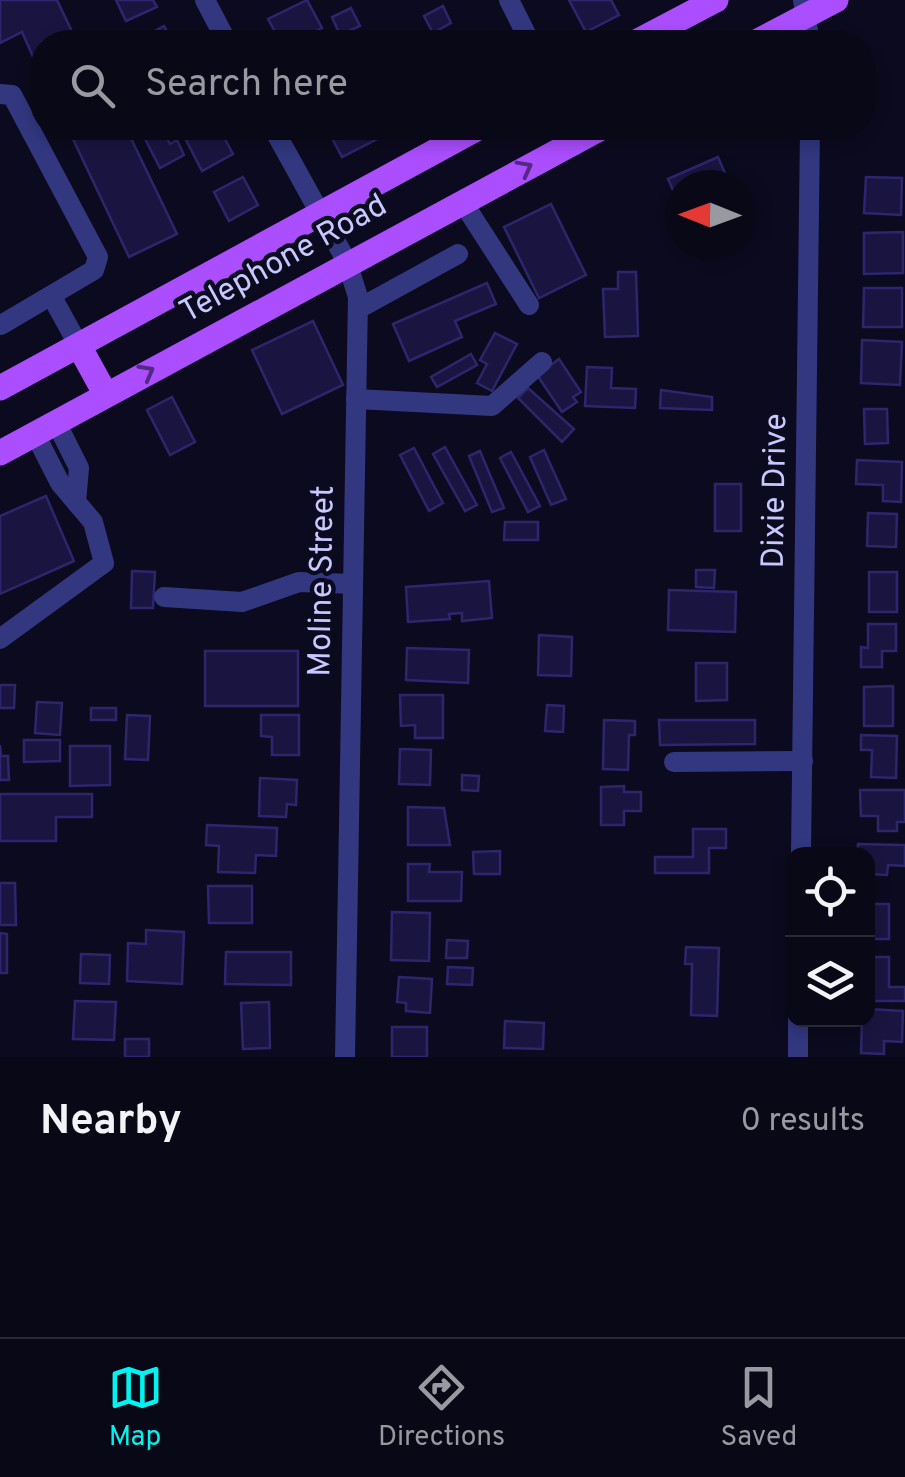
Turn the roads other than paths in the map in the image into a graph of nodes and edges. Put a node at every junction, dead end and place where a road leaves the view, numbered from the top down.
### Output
1 (205, 0) edge
2 (508, 0) edge
3 (716, 0) edge
4 (836, 0) edge
5 (805, 7) edge
6 (221, 30) edge
7 (524, 30) edge
8 (659, 30) edge
9 (773, 30) edge
10 (0, 94) edge
11 (30, 129) edge
12 (36, 140) edge
13 (279, 140) edge
14 (456, 140) edge
15 (570, 140) edge
16 (810, 140) edge
17 (462, 202) junction
18 (319, 213) junction
19 (458, 254) dead end
20 (346, 262) junction
21 (52, 297) junction
22 (529, 305) dead end
23 (358, 309) junction
24 (0, 325) edge
25 (79, 346) junction
26 (542, 362) dead end
27 (0, 388) edge
28 (106, 395) junction
29 (356, 400) junction
30 (45, 428) junction
31 (0, 452) edge
32 (353, 584) junction
33 (164, 597) dead end
34 (0, 640) edge
35 (803, 761) junction
36 (674, 762) dead end
37 (801, 847) edge
38 (798, 1027) edge
39 (346, 1057) edge
40 (798, 1057) edge

1 - 6 street
2 - 7 street
3 - 8 main road
4 - 5 main road
5 - 9 main road
10 - 11 street
12 - 21 street
13 - 18 street, Moline Street
14 - 18 main road, Telephone Road
17 -> 15 main road, Telephone Road
16 - 35 street, Dixie Drive
17 - 20 main road, Telephone Road
17 - 22 street
18 - 20 street, Moline Street
18 - 25 main road, Telephone Road
19 - 23 street
20 - 23 street, Moline Street
28 -> 20 main road, Telephone Road
21 - 24 street
21 - 25 street
23 - 29 street, Moline Street
25 - 27 main road, Telephone Road
25 - 28 main road
26 - 29 street
28 - 30 main road, Telephone Road
29 - 32 street, Moline Street
30 - 31 main road, Telephone Road
30 - 34 street
32 - 33 street
32 - 39 street, Moline Street
35 - 36 street
35 - 37 street, Dixie Drive
38 - 40 street

